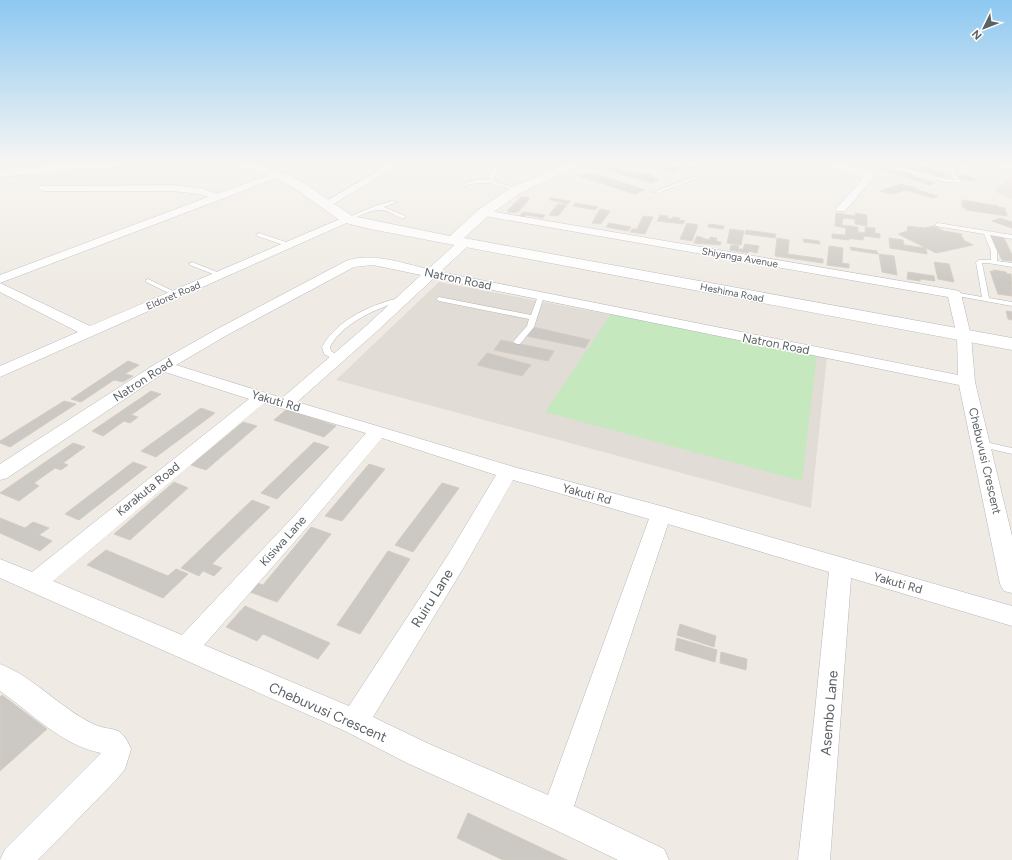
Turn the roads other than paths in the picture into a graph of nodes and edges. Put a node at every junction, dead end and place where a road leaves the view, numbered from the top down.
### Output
1 (204, 203) edge
2 (389, 203) edge
3 (497, 203) edge
4 (846, 203) edge
5 (326, 204) edge
6 (377, 206) junction
7 (841, 209) dead end
8 (483, 213) junction
9 (403, 217) dead end
10 (347, 219) junction
11 (938, 225) dead end
12 (986, 233) junction
13 (258, 235) dead end
14 (1012, 237) edge
15 (458, 242) junction
16 (290, 245) junction
17 (994, 262) junction
18 (192, 264) dead end
19 (1012, 265) edge
20 (432, 274) junction
21 (220, 275) junction
22 (0, 279) edge
23 (148, 281) dead end
24 (0, 287) edge
25 (175, 294) junction
26 (954, 294) junction
27 (541, 296) junction
28 (404, 299) junction
29 (439, 299) dead end
30 (986, 300) junction
31 (1012, 304) edge
32 (534, 318) junction
33 (88, 331) junction
34 (964, 336) junction
35 (517, 342) dead end
36 (1012, 344) edge
37 (338, 358) junction
38 (163, 366) junction
39 (0, 372) edge
40 (967, 382) junction
41 (261, 397) junction
42 (286, 404) junction
43 (378, 431) junction
44 (981, 444) junction
45 (1012, 451) edge
46 (508, 472) junction
47 (0, 473) edge
48 (661, 514) junction
49 (841, 566) junction
50 (0, 568) edge
51 (35, 582) junction
52 (1012, 584) edge
53 (1012, 616) edge
54 (185, 648) junction
55 (0, 676) edge
56 (355, 722) junction
57 (556, 814) junction
58 (16, 860) edge
59 (654, 860) edge
60 (814, 860) edge

1 - 22 street
2 - 6 lane
3 - 8 street
4 - 7 street
5 - 10 street
6 - 9 lane
6 - 10 lane
8 - 15 street
8 - 26 street, Shiyanga Avenue
10 - 15 street, Heshima Road
10 - 16 street, Eldoret Road
11 - 12 lane
12 - 14 lane
12 - 17 lane
13 - 16 lane
15 - 20 street
15 - 34 street, Heshima Road
16 - 21 street, Eldoret Road
17 - 19 lane
17 - 30 lane
18 - 21 lane
20 - 27 street, Natron Road
20 - 28 street
20 - 38 street, Natron Road
21 - 25 street, Eldoret Road
23 - 25 lane
24 - 33 street
25 - 33 street, Eldoret Road
26 - 30 lane
26 - 34 street
27 - 32 lane
27 - 40 street, Natron Road
28 - 37 street
28 - 37 lane
29 - 32 lane
30 - 31 lane
32 - 35 lane
33 - 39 street, Eldoret Road
34 - 36 street, Heshima Road
34 - 40 street, Chebuvusi Crescent
37 - 42 street
38 - 41 street, Yakuti Rd
38 - 47 street, Natron Road
40 - 44 street, Chebuvusi Crescent
41 - 42 street, Yakuti Rd
41 - 51 street, Karakuta Road
42 - 43 street, Yakuti Rd
43 - 46 street, Yakuti Rd
43 - 54 street, Kisiwa Lane
44 - 45 lane
44 - 52 street, Chebuvusi Crescent
46 - 48 street, Yakuti Rd
46 - 56 street, Ruiru Lane
48 - 49 street, Yakuti Rd
48 - 57 street
49 - 53 street, Yakuti Rd
49 - 60 street, Asembo Lane
50 - 51 street, Chebuvusi Crescent
51 - 54 street, Chebuvusi Crescent
54 - 56 street, Chebuvusi Crescent
55 - 58 street
56 - 57 street, Chebuvusi Crescent
57 - 59 street, Chebuvusi Crescent

